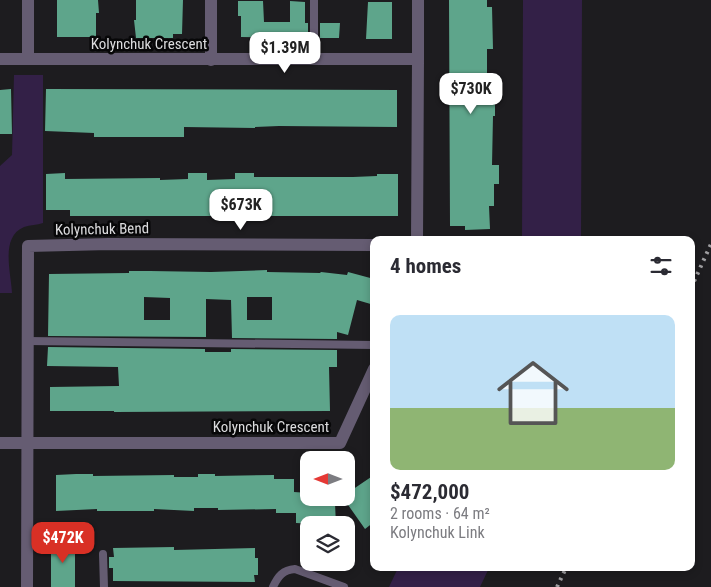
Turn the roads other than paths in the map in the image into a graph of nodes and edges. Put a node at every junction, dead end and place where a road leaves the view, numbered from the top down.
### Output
1 (28, 0) edge
2 (211, 0) edge
3 (314, 0) edge
4 (418, 0) edge
5 (0, 59) edge
6 (28, 59) junction
7 (418, 59) junction
8 (211, 60) junction
9 (314, 60) junction
10 (417, 236) edge
11 (370, 245) edge
12 (28, 341) junction
13 (370, 345) edge
14 (370, 377) edge
15 (0, 443) edge
16 (28, 443) junction
17 (103, 554) dead end
18 (27, 587) edge
19 (104, 587) edge
20 (273, 587) edge
21 (344, 587) edge

1 - 6 street
2 - 8 street
3 - 9 lane
4 - 7 street
5 - 6 street, Kolynchuk Crescent
6 - 8 street, Kolynchuk Crescent
7 - 9 street, Kolynchuk Crescent
7 - 10 street
8 - 9 street, Kolynchuk Crescent
11 - 12 street, Kolynchuk Bend
12 - 13 lane
12 - 16 street, Kolynchuk Bend
14 - 16 street, Kolynchuk Crescent
15 - 16 street, Kolynchuk Crescent
16 - 18 street, Kolynchuk Bend
17 - 19 lane
20 - 21 lane

